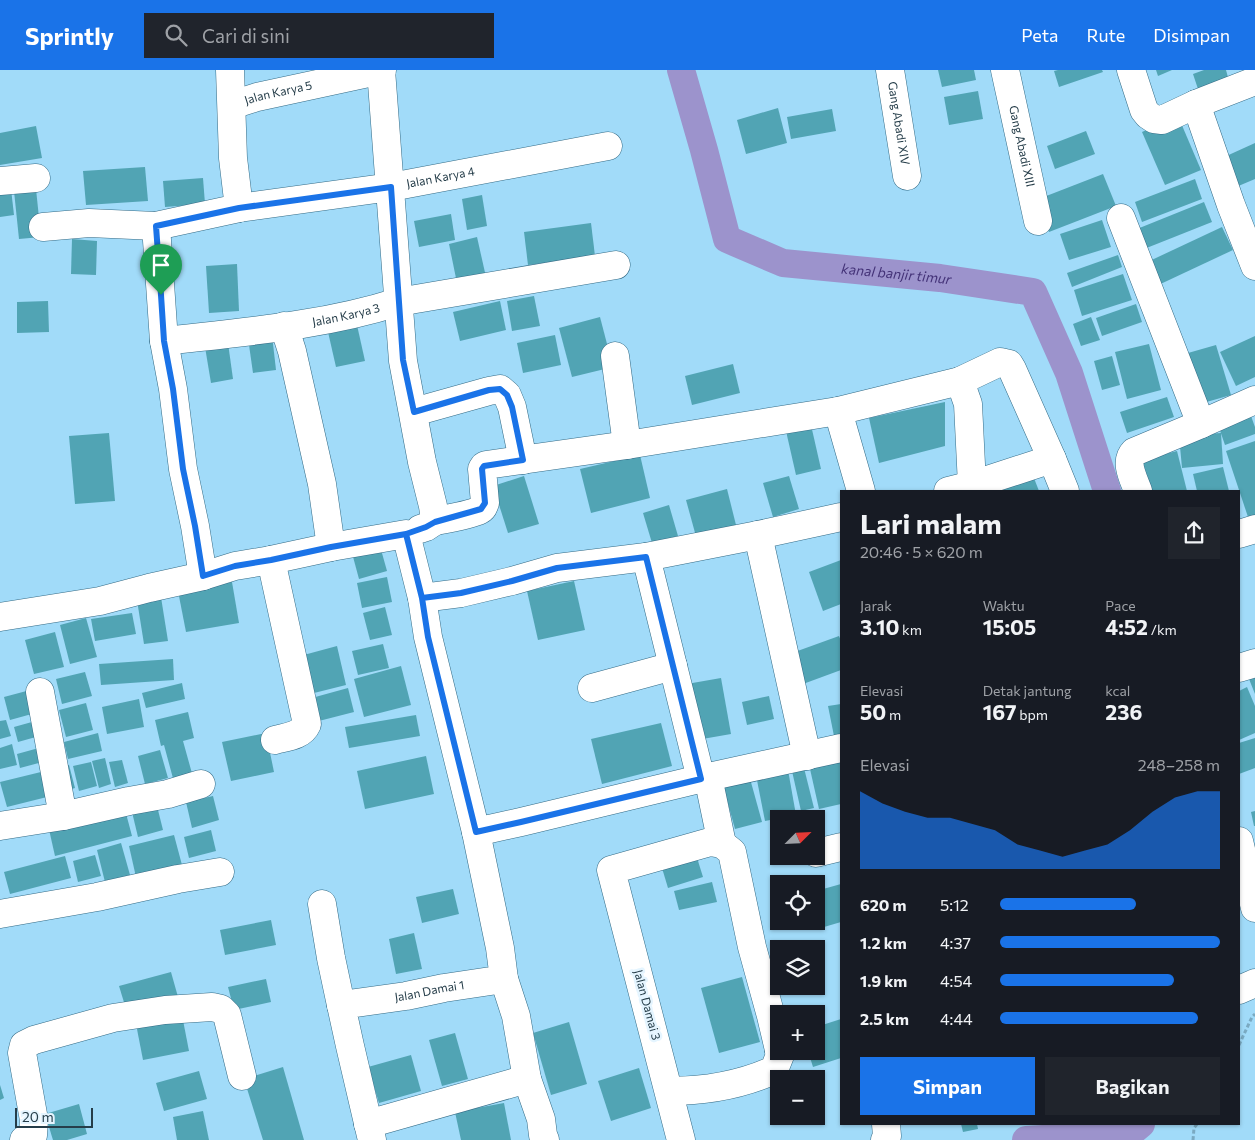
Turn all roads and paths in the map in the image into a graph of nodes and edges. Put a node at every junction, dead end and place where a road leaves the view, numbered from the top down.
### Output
1 (230, 70) edge
2 (381, 70) edge
3 (890, 70) edge
4 (1005, 70) edge
5 (1131, 70) edge
6 (1255, 81) edge
7 (1196, 104) junction
8 (232, 105) junction
9 (608, 146) dead end
10 (907, 176) dead end
11 (36, 178) dead end
12 (0, 180) edge
13 (391, 187) junction
14 (239, 208) junction
15 (1121, 218) dead end
16 (1038, 221) dead end
17 (156, 226) junction
18 (43, 227) dead end
19 (616, 265) dead end
20 (1255, 266) edge
21 (398, 302) junction
22 (284, 326) junction
23 (164, 341) junction
24 (615, 356) dead end
25 (960, 382) junction
26 (1255, 400) edge
27 (414, 412) junction
28 (838, 412) junction
29 (1201, 424) junction
30 (626, 445) junction
31 (1052, 459) junction
32 (523, 460) junction
33 (964, 489) edge
34 (861, 490) edge
35 (1065, 490) edge
36 (1138, 490) edge
37 (840, 517) edge
38 (435, 522) junction
39 (1255, 529) edge
40 (406, 534) junction
41 (1240, 534) edge
42 (758, 535) junction
43 (331, 547) junction
44 (646, 557) junction
45 (271, 560) junction
46 (203, 576) junction
47 (422, 598) junction
48 (0, 617) edge
49 (1255, 663) edge
50 (673, 666) junction
51 (1240, 668) edge
52 (592, 688) dead end
53 (40, 692) dead end
54 (275, 740) dead end
55 (840, 748) edge
56 (807, 756) junction
57 (704, 778) junction
58 (201, 784) dead end
59 (63, 816) junction
60 (0, 826) edge
61 (476, 832) junction
62 (722, 844) junction
63 (1240, 845) edge
64 (220, 872) dead end
65 (322, 904) dead end
66 (1255, 908) edge
67 (0, 914) edge
68 (504, 979) junction
69 (342, 1005) junction
70 (770, 1009) edge
71 (1255, 1014) edge
72 (1240, 1043) edge
73 (778, 1060) edge
74 (242, 1076) dead end
75 (527, 1079) junction
76 (670, 1091) junction
77 (886, 1125) edge
78 (1196, 1125) edge
79 (370, 1132) edge
80 (24, 1140) edge
81 (545, 1140) edge
82 (681, 1140) edge
83 (885, 1140) edge
84 (1193, 1140) edge

1 - 8 street
2 - 8 street, Jalan Karya 5
2 - 13 street
3 - 10 street, Gang Abadi XIV
4 - 16 street, Gang Abadi XIII
5 - 7 street
6 - 7 street
7 - 20 street
8 - 14 street
9 - 13 street, Jalan Karya 4
11 - 12 street
13 - 14 street, Jalan Karya 4
13 - 21 street
14 - 17 street, Jalan Karya 4
15 - 29 street
17 - 18 street, Jalan Karya 4
17 - 23 street
19 - 21 street, Jalan Karya 3
21 - 22 street, Jalan Karya 3
21 - 27 street
22 - 23 street, Jalan Karya 3
22 - 43 street
23 - 46 street
24 - 30 street
25 - 28 street
25 - 31 street
25 - 33 street
26 - 29 street
27 - 32 street
27 - 38 street
28 - 30 street
28 - 34 street
29 - 36 street
30 - 32 street
31 - 33 street
31 - 35 street
32 - 38 street
37 - 42 street
38 - 40 street
39 - 41 street
40 - 43 street
40 - 47 street
42 - 44 street
42 - 56 street
43 - 45 street
44 - 47 street
44 - 50 street
45 - 46 street
45 - 54 street
46 - 48 street
47 - 61 street
49 - 51 street
50 - 52 street
50 - 57 street
53 - 59 street
55 - 56 street
56 - 57 street
57 - 61 street
57 - 62 street
58 - 59 street
59 - 60 street
61 - 68 street
62 - 70 street
62 - 76 street, Jalan Damai 3
63 - 66 street
64 - 67 street
65 - 69 street
68 - 69 street, Jalan Damai 1
68 - 75 street
69 - 79 street
71 - 72 path
73 - 76 street
74 - 80 street
75 - 79 street
75 - 81 street
76 - 82 street, Jalan Damai 3
77 - 83 street
78 - 84 path

